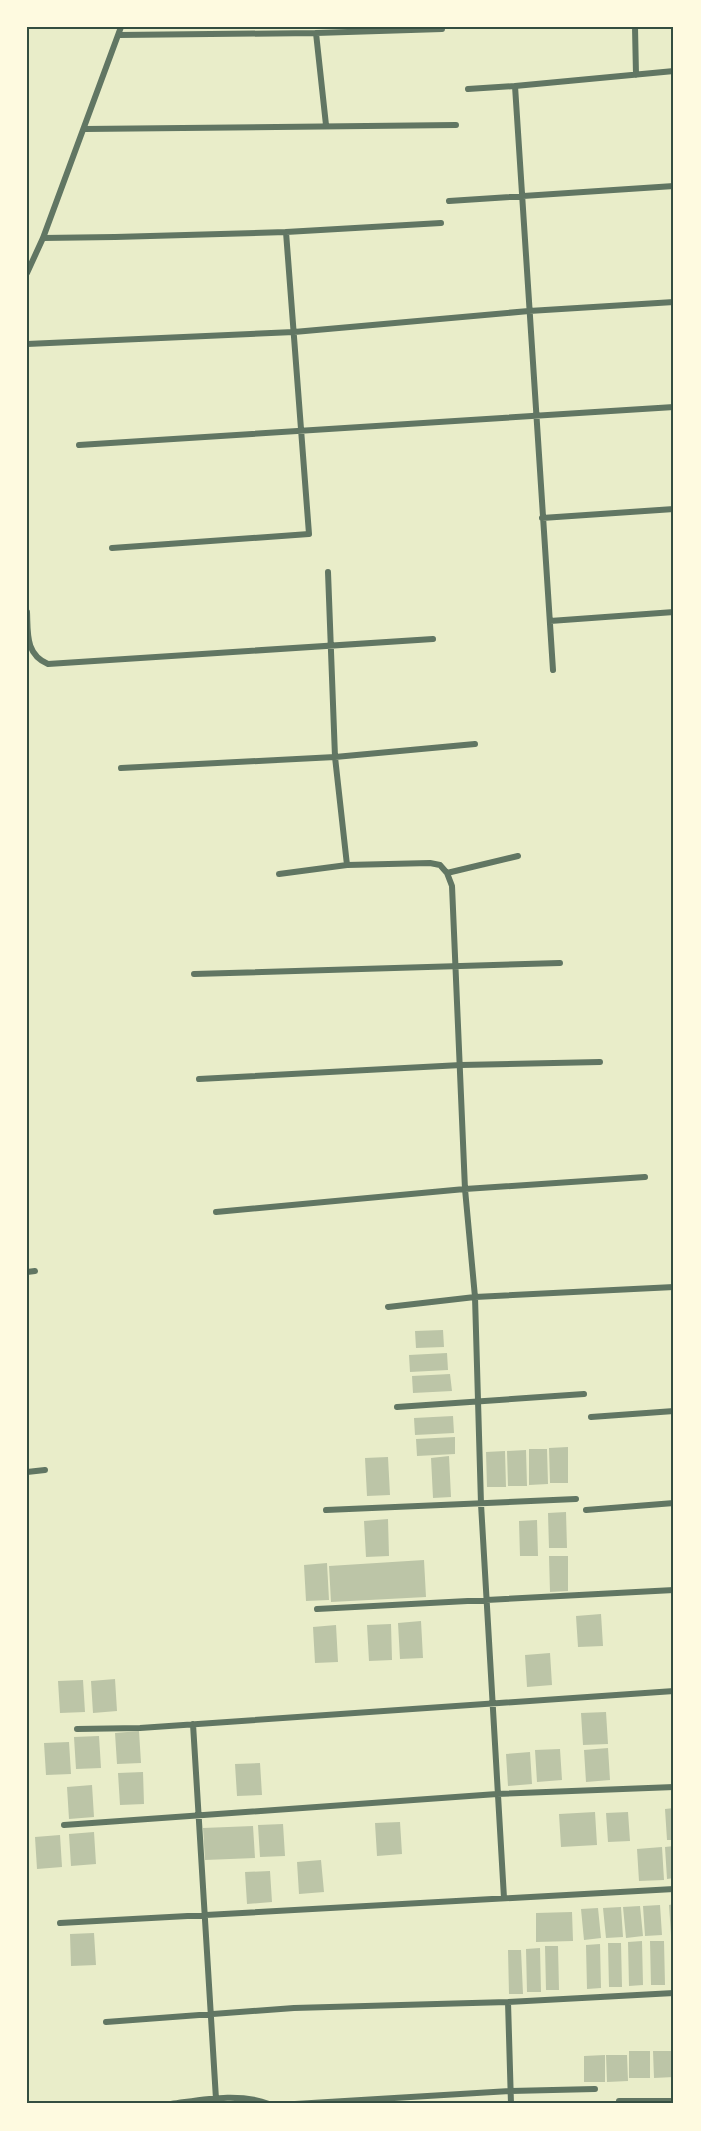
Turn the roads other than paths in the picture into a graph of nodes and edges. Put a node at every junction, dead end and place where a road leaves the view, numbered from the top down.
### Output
1 (121, 27) edge
2 (635, 27) edge
3 (442, 29) dead end
4 (316, 33) junction
5 (119, 34) junction
6 (674, 71) edge
7 (636, 75) junction
8 (514, 86) junction
9 (468, 89) dead end
10 (326, 125) junction
11 (456, 125) dead end
12 (85, 129) junction
13 (674, 186) edge
14 (522, 198) junction
15 (449, 201) dead end
16 (441, 223) dead end
17 (286, 232) junction
18 (43, 238) junction
19 (27, 273) edge
20 (674, 302) edge
21 (529, 312) junction
22 (294, 332) junction
23 (27, 344) edge
24 (674, 407) edge
25 (535, 417) junction
26 (301, 430) junction
27 (79, 445) dead end
28 (674, 509) edge
29 (542, 518) junction
30 (112, 548) dead end
31 (328, 572) dead end
32 (27, 612) edge
33 (674, 612) edge
34 (550, 621) junction
35 (433, 639) dead end
36 (332, 646) junction
37 (553, 670) dead end
38 (475, 744) dead end
39 (335, 757) junction
40 (121, 768) dead end
41 (518, 856) dead end
42 (347, 866) junction
43 (447, 873) junction
44 (279, 874) dead end
45 (560, 963) dead end
46 (455, 968) junction
47 (194, 974) dead end
48 (600, 1062) dead end
49 (461, 1065) junction
50 (199, 1079) dead end
51 (645, 1177) dead end
52 (465, 1189) junction
53 (216, 1212) dead end
54 (35, 1271) dead end
55 (27, 1272) edge
56 (674, 1287) edge
57 (476, 1297) junction
58 (388, 1307) dead end
59 (584, 1394) dead end
60 (479, 1402) junction
61 (397, 1407) dead end
62 (674, 1411) edge
63 (591, 1417) dead end
64 (45, 1470) dead end
65 (27, 1472) edge
66 (576, 1499) dead end
67 (674, 1503) edge
68 (481, 1504) junction
69 (326, 1510) dead end
70 (586, 1510) dead end
71 (674, 1590) edge
72 (487, 1599) junction
73 (316, 1609) dead end
74 (674, 1690) edge
75 (492, 1702) junction
76 (193, 1724) junction
77 (77, 1730) dead end
78 (674, 1787) edge
79 (497, 1794) junction
80 (198, 1816) junction
81 (64, 1825) dead end
82 (674, 1889) edge
83 (504, 1898) junction
84 (205, 1915) junction
85 (60, 1923) dead end
86 (674, 1994) edge
87 (508, 2002) junction
88 (210, 2014) junction
89 (106, 2022) dead end
90 (595, 2089) dead end
91 (511, 2091) junction
92 (216, 2099) junction
93 (619, 2101) dead end
94 (674, 2101) edge
95 (171, 2104) edge
96 (269, 2104) edge
97 (295, 2104) edge
98 (511, 2104) edge

1 - 5 street
2 - 7 street
3 - 4 street
4 - 5 street
4 - 10 street
5 - 12 street
6 - 7 street
7 - 8 street
8 - 9 street
8 - 14 street
10 - 11 street
10 - 12 street
12 - 18 street
13 - 14 street
14 - 15 street
14 - 21 street
16 - 17 street
17 - 18 street
17 - 22 street
18 - 19 street
20 - 21 street
21 - 22 street
21 - 25 street
22 - 23 street
22 - 26 street
24 - 25 street
25 - 26 street
25 - 29 street
26 - 27 street
26 - 30 street
28 - 29 street
29 - 34 street
31 - 36 street
32 - 36 street
33 - 34 street
34 - 37 street
35 - 36 street
36 - 39 street
38 - 39 street
39 - 40 street
39 - 42 street
41 - 43 street
42 - 43 street
42 - 44 street
43 - 46 street
45 - 46 street
46 - 47 street
46 - 49 street
48 - 49 street
49 - 50 street
49 - 52 street
51 - 52 street
52 - 53 street
52 - 57 street
54 - 55 street
56 - 57 street
57 - 58 street
57 - 60 street
59 - 60 street
60 - 61 street
60 - 68 street
62 - 63 street
64 - 65 street
66 - 68 street
67 - 70 street
68 - 69 street
68 - 72 street
71 - 72 street
72 - 73 street
72 - 75 street
74 - 75 street
75 - 76 street
75 - 79 street
76 - 77 street
76 - 80 street
78 - 79 street
79 - 80 street
79 - 83 street
80 - 81 street
80 - 84 street
82 - 83 street
83 - 84 street
84 - 85 street
84 - 88 street
86 - 87 street
87 - 88 street
87 - 91 street
88 - 89 street
88 - 92 street
90 - 91 street
91 - 97 street
91 - 98 street
92 - 95 street
92 - 96 street
93 - 94 street

